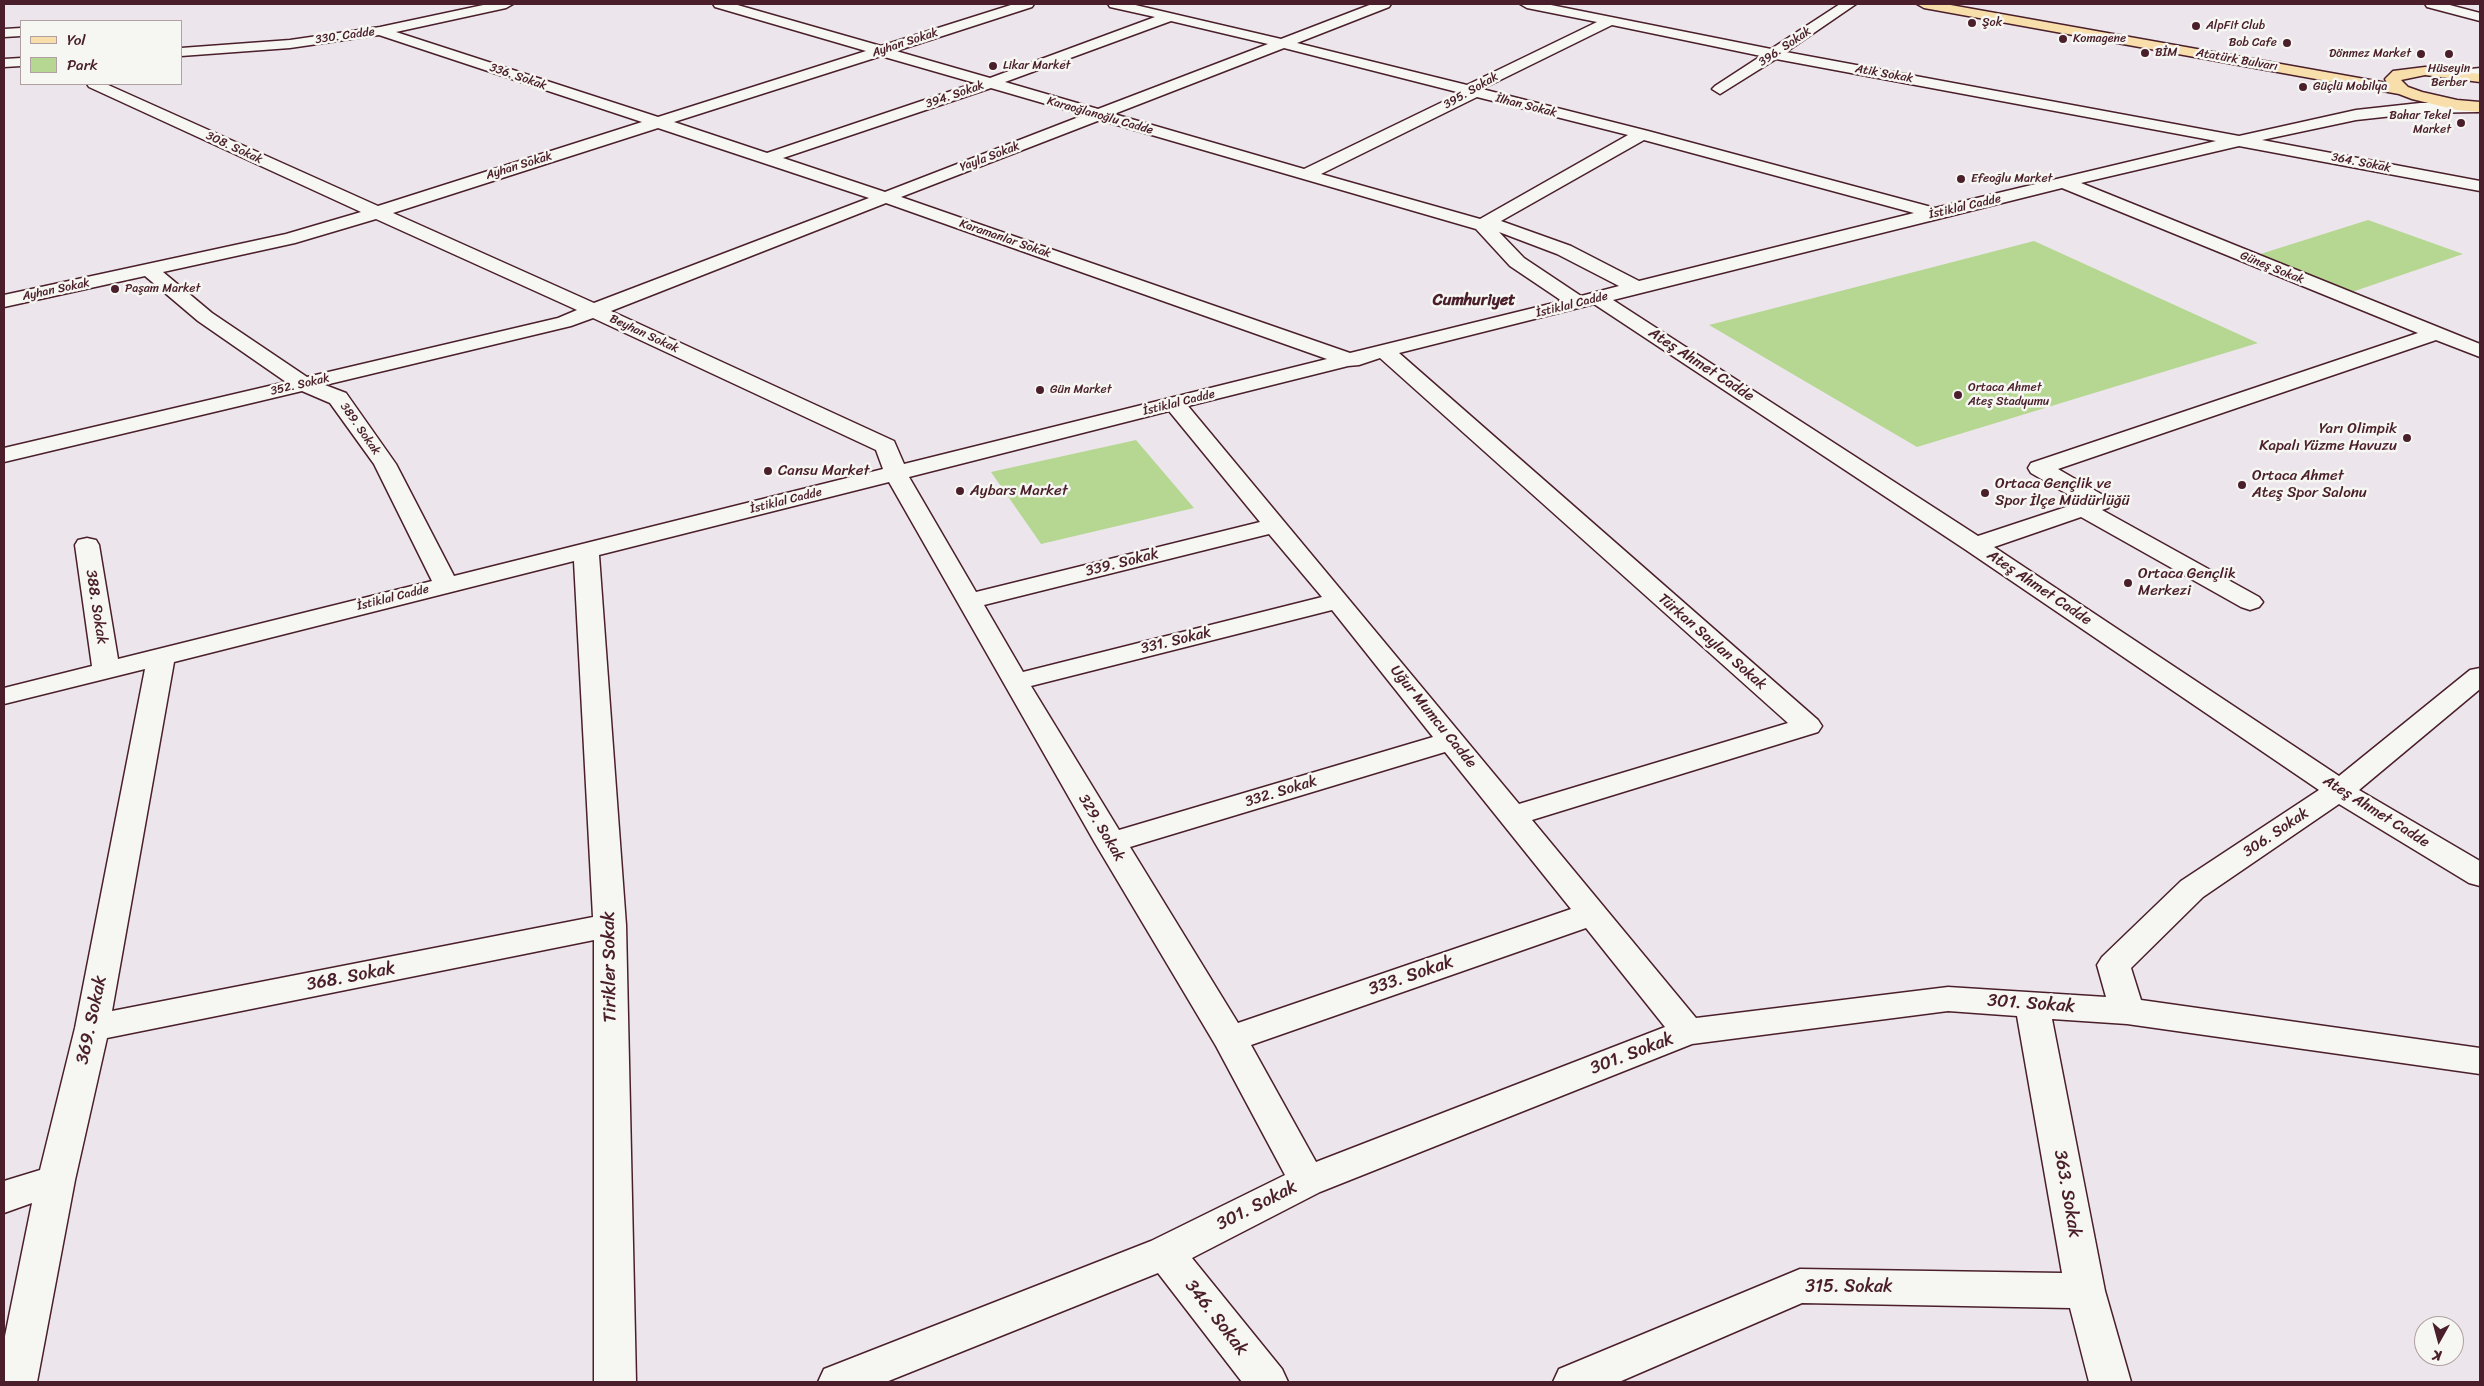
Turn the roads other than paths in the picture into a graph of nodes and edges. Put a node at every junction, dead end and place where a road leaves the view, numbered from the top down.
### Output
1 (506, 4) edge
2 (720, 4) edge
3 (1027, 4) edge
4 (1115, 4) edge
5 (1384, 4) edge
6 (1527, 4) edge
7 (1849, 4) edge
8 (1924, 4) edge
9 (1986, 4) edge
10 (2432, 4) edge
11 (1169, 17) junction
12 (2480, 17) edge
13 (1610, 21) junction
14 (380, 31) junction
15 (20, 32) edge
16 (4, 33) edge
17 (1281, 43) junction
18 (877, 51) junction
19 (182, 52) edge
20 (1774, 54) junction
21 (20, 62) edge
22 (4, 63) edge
23 (2480, 72) edge
24 (2398, 74) junction
25 (2461, 74) junction
26 (2480, 78) edge
27 (990, 83) junction
28 (96, 85) edge
29 (1720, 89) dead end
30 (2403, 90) junction
31 (1473, 93) junction
32 (2479, 107) edge
33 (2356, 115) junction
34 (1098, 116) junction
35 (655, 123) junction
36 (1642, 134) junction
37 (2242, 140) junction
38 (768, 158) junction
39 (1306, 175) junction
40 (2065, 183) junction
41 (2480, 186) edge
42 (884, 197) junction
43 (374, 212) junction
44 (1936, 213) junction
45 (1482, 225) junction
46 (149, 270) junction
47 (1637, 288) junction
48 (4, 300) edge
49 (1589, 301) junction
50 (595, 311) junction
51 (2435, 334) junction
52 (2480, 351) edge
53 (1385, 352) junction
54 (1352, 361) junction
55 (304, 384) junction
56 (1175, 404) junction
57 (4, 455) edge
58 (896, 474) junction
59 (2083, 509) junction
60 (1275, 525) junction
61 (86, 545) dead end
62 (1975, 545) junction
63 (586, 552) junction
64 (446, 585) junction
65 (970, 601) junction
66 (1338, 601) junction
67 (2250, 602) dead end
68 (162, 657) junction
69 (106, 670) junction
70 (2480, 676) edge
71 (1014, 682) junction
72 (4, 696) edge
73 (1452, 741) junction
74 (2340, 790) junction
75 (1512, 816) junction
76 (1110, 843) junction
77 (2480, 875) edge
78 (1592, 914) junction
79 (610, 925) junction
80 (2032, 1004) junction
81 (2127, 1011) junction
82 (92, 1028) junction
83 (1688, 1032) junction
84 (1230, 1039) junction
85 (2480, 1061) edge
86 (56, 1180) junction
87 (1307, 1181) junction
88 (4, 1197) edge
89 (1165, 1253) junction
90 (2084, 1291) junction
91 (16, 1382) edge
92 (615, 1382) edge
93 (839, 1382) edge
94 (1267, 1382) edge
95 (1574, 1382) edge
96 (2110, 1382) edge

1 - 14 street, 330. Cadde
2 - 18 street, Karaoğlanoğlu Cadde
3 - 18 street, Ayhan Sokak
4 - 11 street, İlhan Sokak
5 - 17 street, Yayla Sokak
6 - 13 street, Atik Sokak
7 - 20 street, 396. Sokak
8 - 30 main road, Atatürk Bulvarı
9 - 24 main road, Atatürk Bulvarı
10 - 12 street
11 - 17 street, İlhan Sokak
11 - 27 street, 394. Sokak
13 - 20 street, Atik Sokak
13 - 31 street, 395. Sokak
14 - 19 street, 330. Cadde
14 - 35 street, 336. Sokak
15 - 16 street
17 - 31 street, İlhan Sokak
17 - 34 street, Yayla Sokak
18 - 27 street, Karaoğlanoğlu Cadde
18 - 35 street, Ayhan Sokak
20 - 29 street, 396. Sokak
20 - 37 street, Atik Sokak
21 - 22 street
23 - 25 street
24 - 25 main road, Atatürk Bulvarı
24 - 30 main road
25 - 26 main road, Atatürk Bulvarı
27 - 34 street, Karaoğlanoğlu Cadde
27 - 38 street, 394. Sokak
28 - 43 street, 308. Sokak
30 - 32 main road, Atatürk Bulvarı
30 - 33 street
31 - 36 street, İlhan Sokak
31 - 39 street, 395. Sokak
32 - 33 street
33 - 37 street, İstiklal Cadde
34 - 39 street, Karaoğlanoğlu Cadde
34 - 42 street, Yayla Sokak
35 - 38 street, Karamanlar Sokak
35 - 43 street, Ayhan Sokak
36 - 44 street, İlhan Sokak
36 - 45 street
37 - 40 street, İstiklal Cadde
37 - 41 street, 364. Sokak
38 - 42 street, Karamanlar Sokak
39 - 45 street, Karaoğlanoğlu Cadde
40 - 44 street, İstiklal Cadde
40 - 51 street, Güneş Sokak
42 - 50 street, Yayla Sokak
42 - 54 street, Karamanlar Sokak
43 - 46 street, Ayhan Sokak
43 - 50 street, Beyhan Sokak
44 - 47 street, İstiklal Cadde
45 - 47 street, Karaoğlanoğlu Cadde
45 - 49 street
46 - 48 street, Ayhan Sokak
46 - 55 street, 389. Sokak
47 - 49 street, İstiklal Cadde
49 - 53 street, İstiklal Cadde
49 - 62 street, Ateş Ahmet Cadde
50 - 55 street, 352. Sokak
50 - 58 street, Beyhan Sokak
51 - 52 street, Güneş Sokak
51 - 59 street
53 - 54 street, İstiklal Cadde
53 - 75 street, Türkan Saylan Sokak
54 - 56 street, İstiklal Cadde
55 - 57 street, 352. Sokak
55 - 64 street, 389. Sokak
56 - 58 street, İstiklal Cadde
56 - 60 street, Uğur Mumcu Cadde
58 - 63 street, İstiklal Cadde
58 - 65 street, 329. Sokak
59 - 62 street
59 - 67 street
60 - 65 street, 339. Sokak
60 - 66 street, Uğur Mumcu Cadde
61 - 69 street, 388. Sokak
62 - 74 street, Ateş Ahmet Cadde
63 - 64 street, İstiklal Cadde
63 - 79 street, Tirikler Sokak
64 - 68 street, İstiklal Cadde
65 - 71 street, 329. Sokak
66 - 71 street, 331. Sokak
66 - 73 street, Uğur Mumcu Cadde
68 - 69 street, İstiklal Cadde
68 - 82 street, 369. Sokak
69 - 72 street, İstiklal Cadde
70 - 74 street, 306. Sokak
71 - 76 street, 329. Sokak
73 - 75 street, Uğur Mumcu Cadde
73 - 76 street, 332. Sokak
74 - 77 street, Ateş Ahmet Cadde
74 - 81 street, 306. Sokak
75 - 78 street, Uğur Mumcu Cadde
76 - 84 street, 329. Sokak
78 - 83 street, Uğur Mumcu Cadde
78 - 84 street, 333. Sokak
79 - 82 street, 368. Sokak
79 - 92 street, Tirikler Sokak
80 - 81 street, 301. Sokak
80 - 83 street, 301. Sokak
80 - 90 street, 363. Sokak
81 - 85 street, 301. Sokak
82 - 86 street, 369. Sokak
83 - 87 street, 301. Sokak
84 - 87 street, 329. Sokak
86 - 88 street
86 - 91 street, 369. Sokak
87 - 89 street, 301. Sokak
89 - 93 street, 301. Sokak
89 - 94 street, 346. Sokak
90 - 95 street, 315. Sokak
90 - 96 street, 363. Sokak

